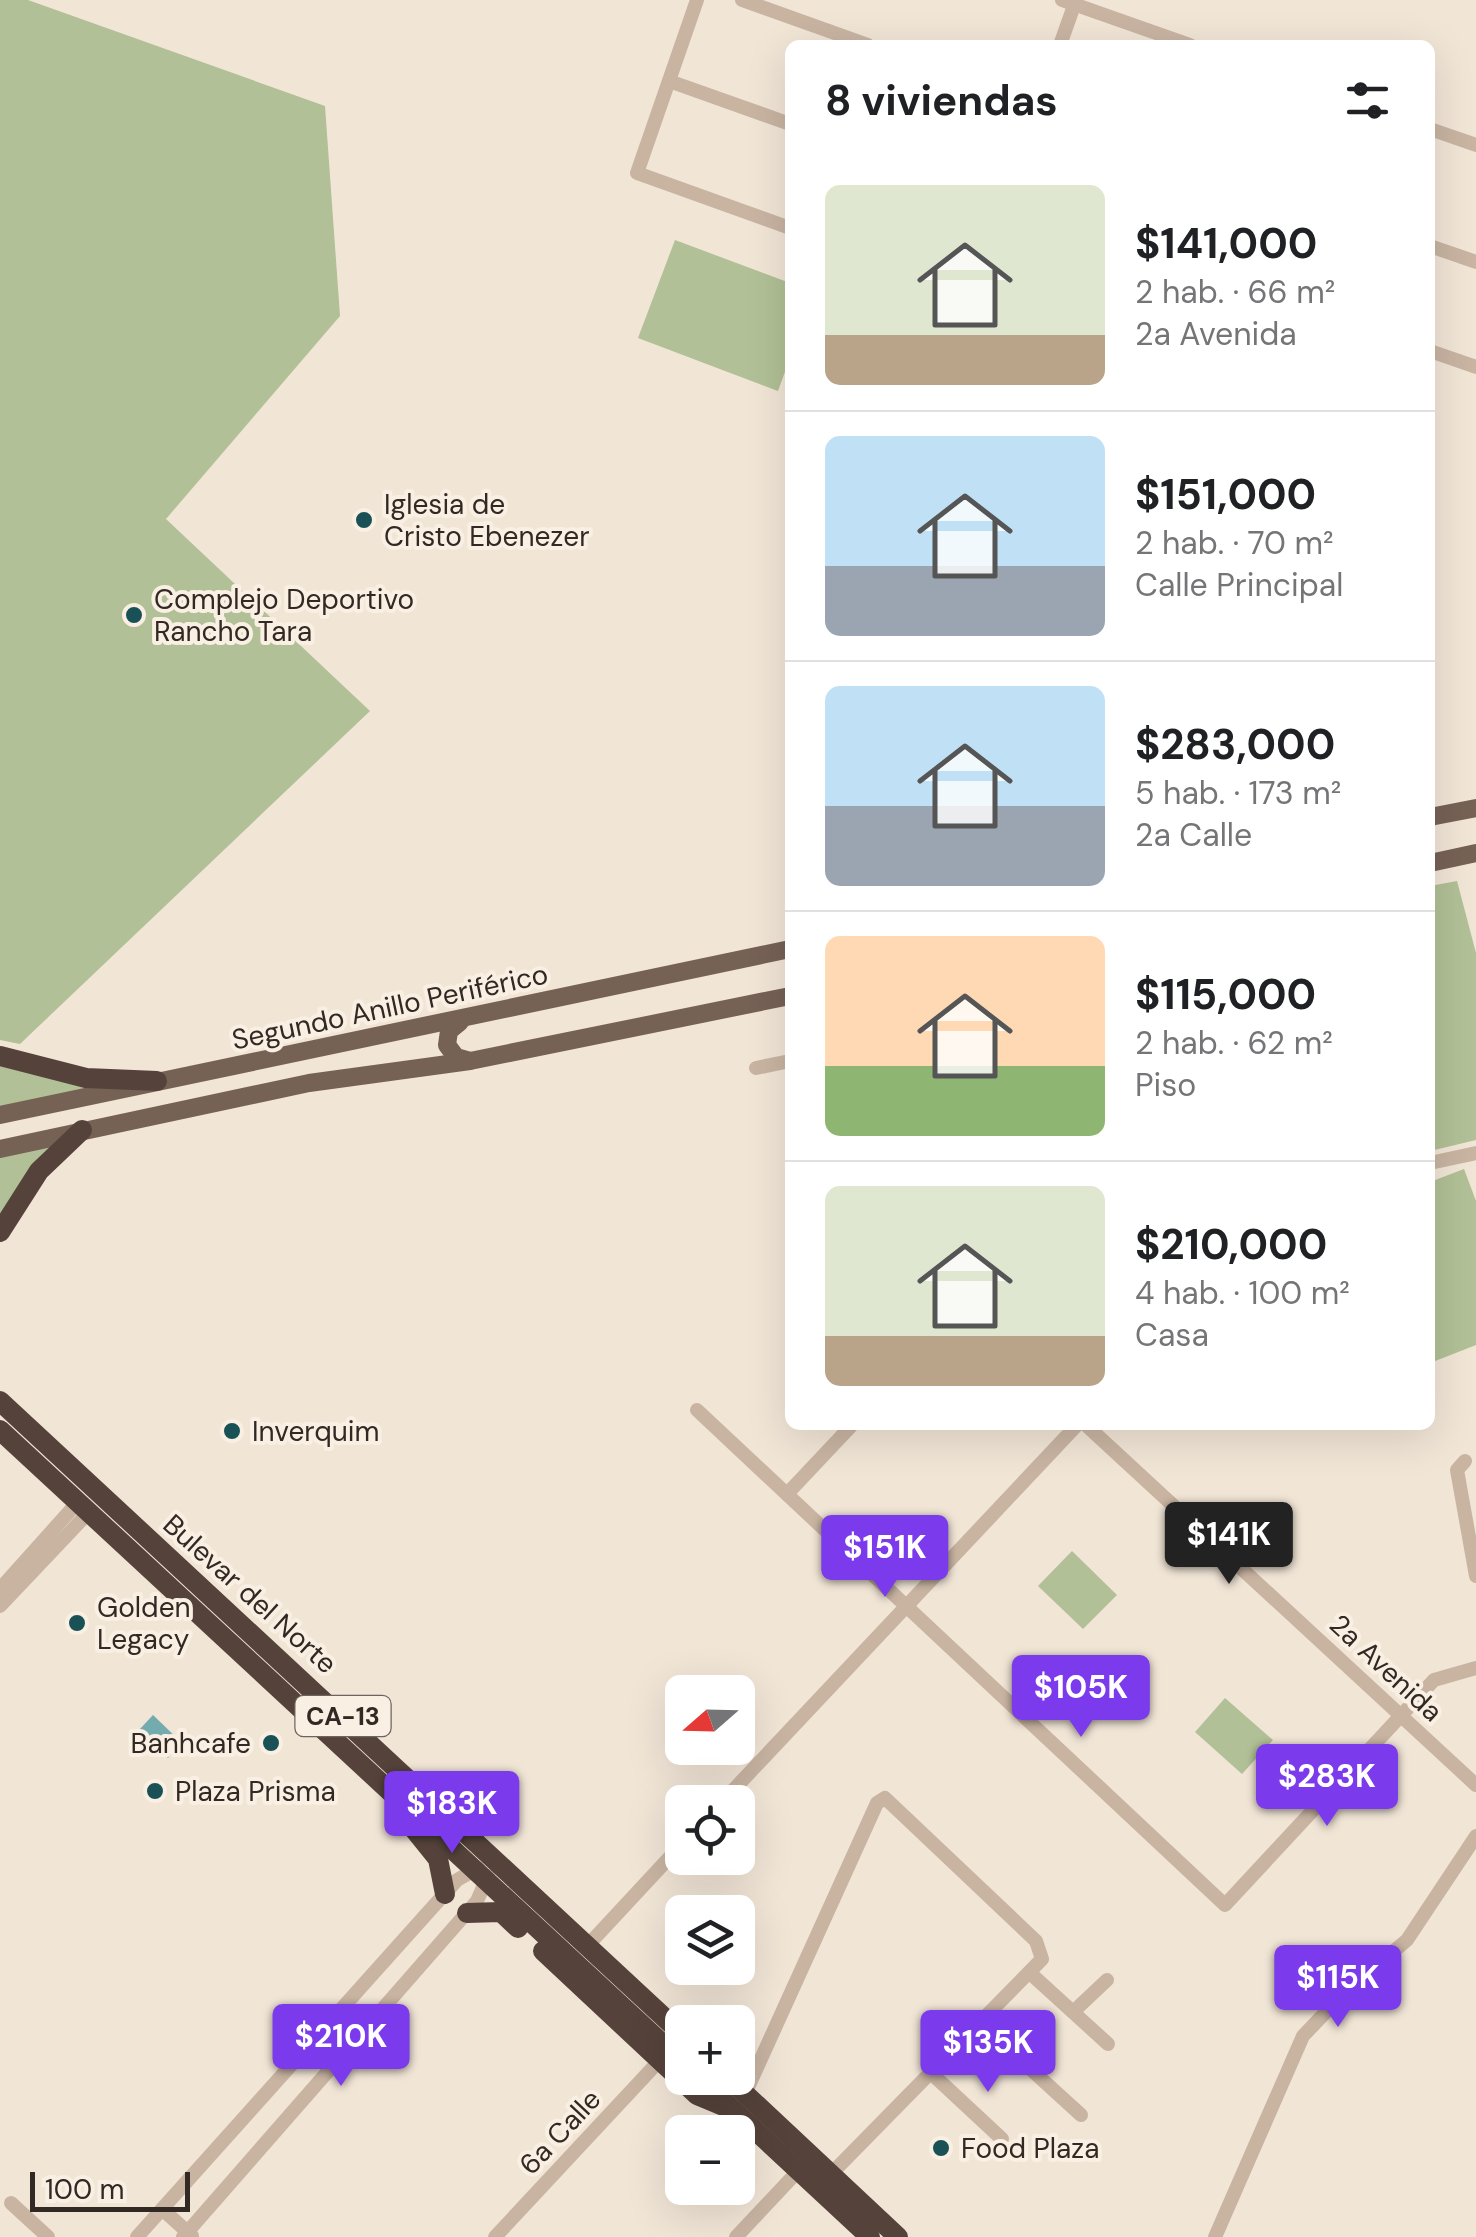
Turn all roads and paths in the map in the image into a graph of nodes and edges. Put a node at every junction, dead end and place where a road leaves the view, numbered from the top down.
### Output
1 (697, 0) edge
2 (742, 0) edge
3 (1071, 1) edge
4 (854, 40) edge
5 (1061, 40) edge
6 (1176, 40) edge
7 (669, 81) junction
8 (785, 122) edge
9 (1435, 131) edge
10 (1476, 145) edge
11 (785, 226) edge
12 (1435, 248) edge
13 (1476, 262) edge
14 (1435, 353) edge
15 (1476, 368) edge
16 (1476, 808) edge
17 (1435, 816) edge
18 (1476, 853) edge
19 (1435, 862) edge
20 (785, 950) edge
21 (785, 997) edge
22 (460, 1021) junction
23 (0, 1056) edge
24 (470, 1061) junction
25 (785, 1061) edge
26 (756, 1068) dead end
27 (157, 1081) junction
28 (0, 1115) edge
29 (82, 1130) junction
30 (0, 1149) edge
31 (1476, 1154) edge
32 (1435, 1163) edge
33 (0, 1232) edge
34 (0, 1386) edge
35 (4, 1404) edge
36 (698, 1410) dead end
37 (0, 1430) edge
38 (847, 1430) edge
39 (1072, 1430) edge
40 (1091, 1430) edge
41 (1464, 1461) dead end
42 (787, 1494) junction
43 (83, 1507) junction
44 (1476, 1576) edge
45 (0, 1588) edge
46 (0, 1606) edge
47 (908, 1607) junction
48 (1476, 1668) edge
49 (293, 1699) junction
50 (335, 1709) junction
51 (1402, 1716) junction
52 (738, 1785) edge
53 (1476, 1785) edge
54 (1476, 1836) edge
55 (468, 1840) junction
56 (438, 1859) junction
57 (665, 1862) edge
58 (491, 1863) junction
59 (512, 1884) junction
60 (445, 1894) junction
61 (501, 1912) junction
62 (467, 1913) junction
63 (590, 1944) junction
64 (1030, 1972) junction
65 (1107, 1980) dead end
66 (1073, 2012) junction
67 (979, 2022) junction
68 (665, 2036) edge
69 (665, 2038) edge
70 (665, 2039) edge
71 (665, 2040) edge
72 (1108, 2044) dead end
73 (665, 2053) edge
74 (931, 2073) junction
75 (697, 2095) edge
76 (727, 2095) edge
77 (736, 2095) edge
78 (739, 2102) junction
79 (1081, 2114) dead end
80 (1002, 2139) dead end
81 (799, 2170) junction
82 (832, 2174) junction
83 (10, 2203) dead end
84 (162, 2208) junction
85 (188, 2235) edge
86 (48, 2237) edge
87 (137, 2237) edge
88 (495, 2237) edge
89 (736, 2237) edge
90 (870, 2237) edge
91 (898, 2237) edge
92 (1215, 2237) edge

1 - 7 street
2 - 4 street
3 - 5 street
3 - 6 street
7 - 8 street
7 - 11 street
9 - 10 street
12 - 13 street
14 - 15 street
16 - 17 main road
18 - 19 main road
20 - 22 main road, Segundo Anillo Periférico
21 - 24 main road, Segundo Anillo Periférico
22 - 24 main road
22 - 27 main road, Segundo Anillo Periférico
23 - 27 highway
24 - 29 main road, Segundo Anillo Periférico
25 - 26 street
27 - 28 main road, Segundo Anillo Periférico
29 - 30 main road, Segundo Anillo Periférico
29 - 33 highway
31 - 32 street
34 - 35 highway
35 - 50 highway, Bulevar del Norte / CA-13
36 - 42 street
37 - 43 highway, Bulevar del Norte / CA-13
38 - 42 street
39 - 47 street
40 - 51 street, 2a Avenida
41 - 44 street
42 - 47 street
43 - 45 street
43 - 46 street
43 - 49 highway, Bulevar del Norte / CA-13
47 - 51 street
47 - 52 street
48 - 51 street
49 - 56 highway
49 - 70 highway, Bulevar del Norte / CA-13
50 - 55 highway
50 - 63 highway, Bulevar del Norte / CA-13
51 - 53 street, 2a Avenida
54 - 92 street
55 - 56 highway
55 - 58 highway
56 - 60 highway
57 - 63 street
58 - 59 highway
58 - 60 street
58 - 62 street
59 - 61 highway
59 - 69 highway
60 - 84 street
61 - 62 highway
61 - 71 highway
62 - 85 street
63 - 68 highway, Bulevar del Norte / CA-13
64 - 66 street
64 - 67 street
64 - 78 street
65 - 66 street
66 - 72 street
67 - 74 street
67 - 79 street
73 - 88 street, 6a Calle
74 - 80 street
74 - 82 street
75 - 78 highway
76 - 78 highway
77 - 78 highway
78 - 81 highway
78 - 82 highway
81 - 89 street
81 - 90 highway
82 - 91 highway
83 - 86 street
84 - 85 street
84 - 87 street

